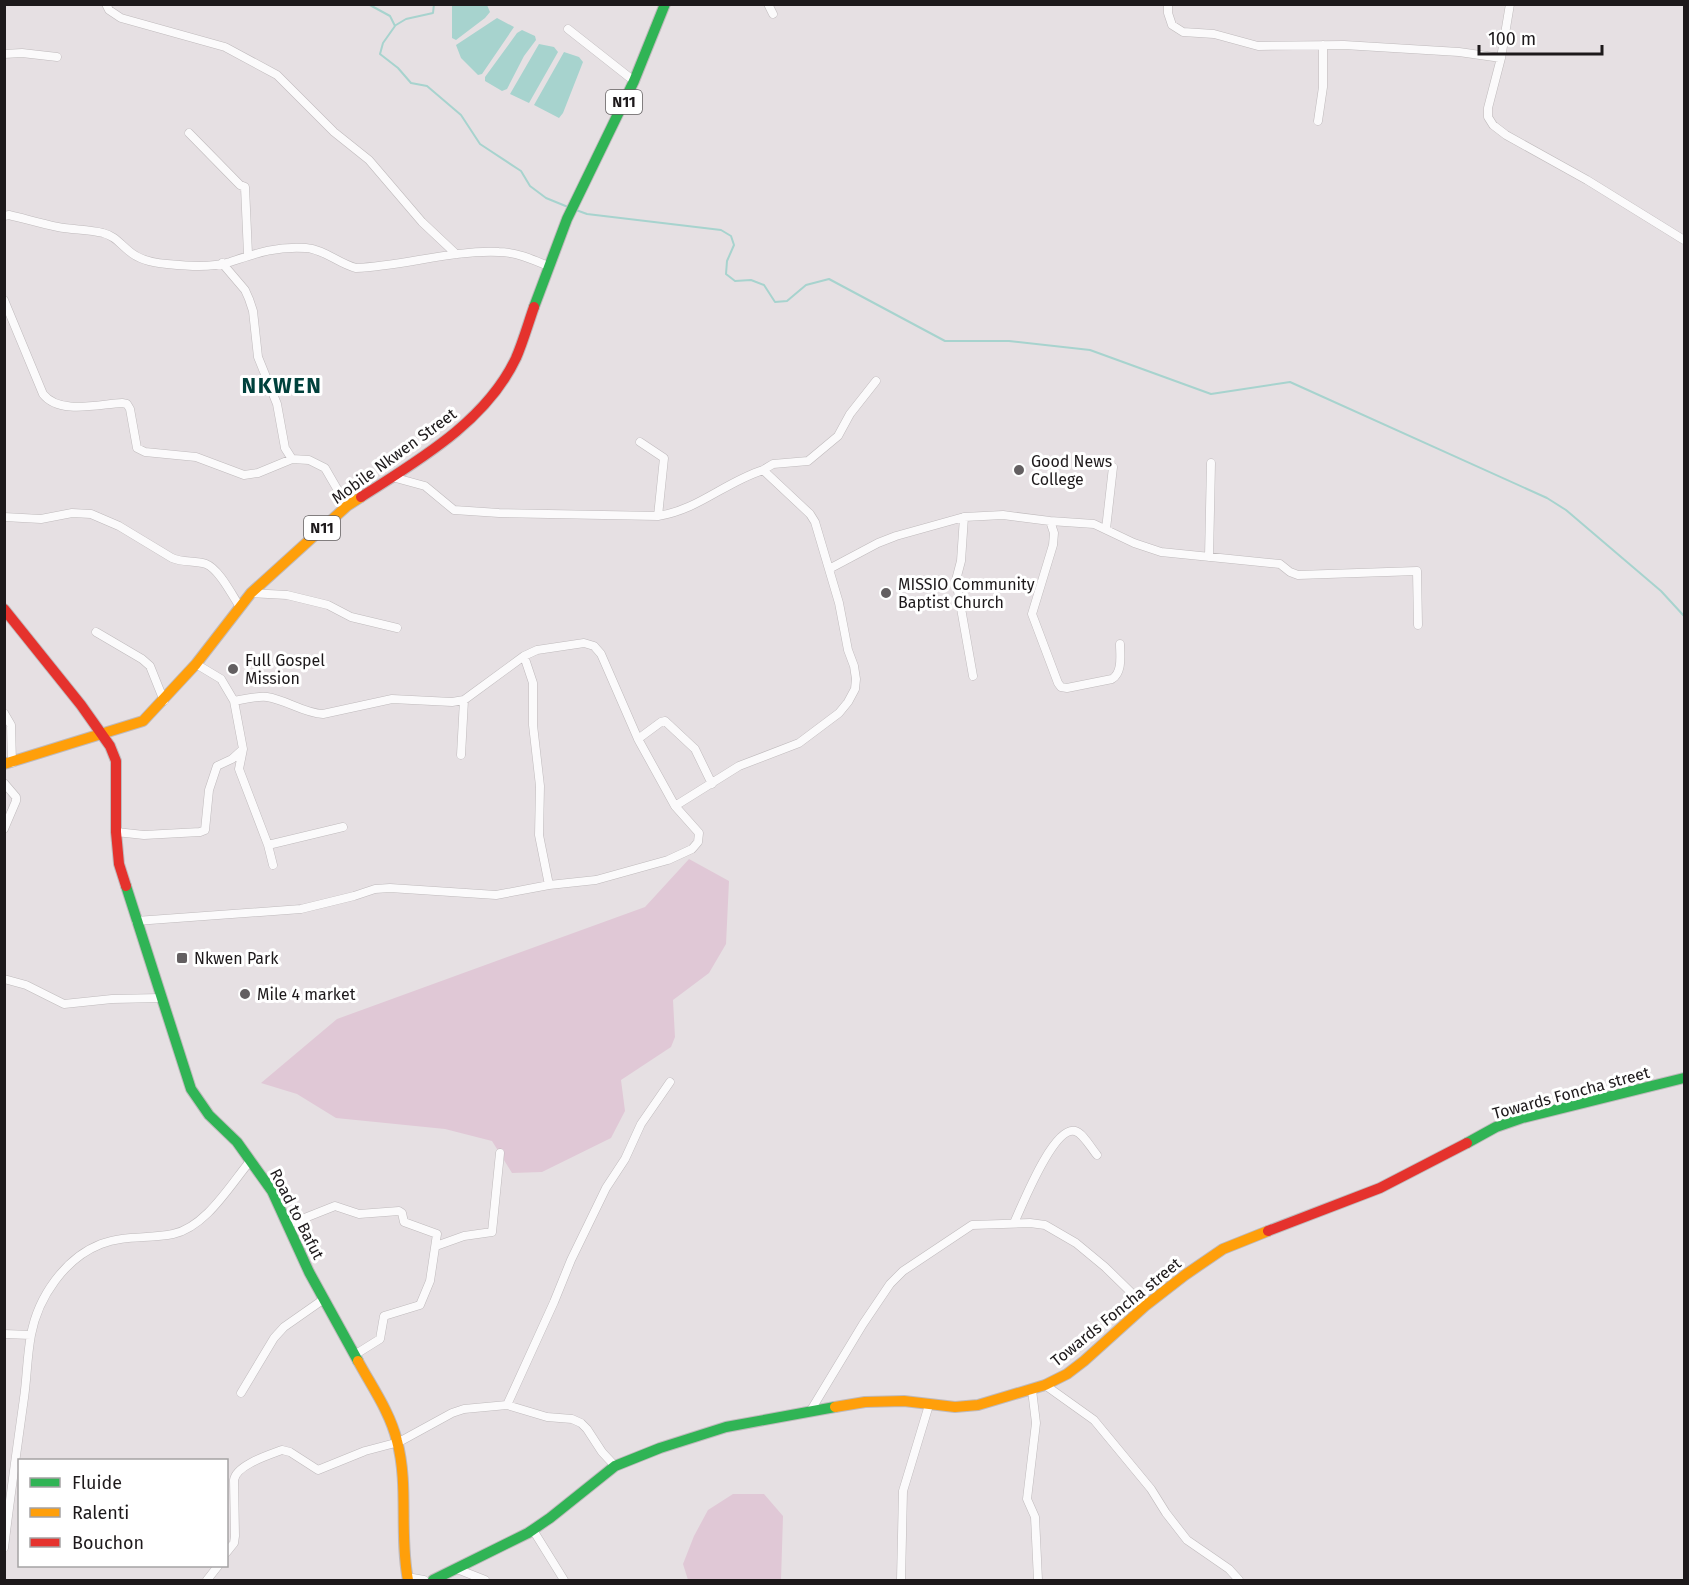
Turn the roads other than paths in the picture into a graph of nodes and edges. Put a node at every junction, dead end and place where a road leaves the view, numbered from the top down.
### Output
1 (106, 4) edge
2 (665, 4) edge
3 (768, 4) edge
4 (1168, 4) edge
5 (1510, 4) edge
6 (773, 14) dead end
7 (568, 29) dead end
8 (1323, 45) junction
9 (4, 54) edge
10 (57, 57) dead end
11 (1502, 58) junction
12 (634, 81) junction
13 (1318, 121) dead end
14 (189, 133) dead end
15 (4, 216) edge
16 (1684, 240) edge
17 (248, 254) junction
18 (456, 254) junction
19 (222, 263) junction
20 (548, 266) junction
21 (4, 300) edge
22 (14, 323) junction
23 (4, 327) edge
24 (876, 381) dead end
25 (640, 442) dead end
26 (292, 459) junction
27 (1211, 463) dead end
28 (1113, 467) dead end
29 (763, 470) junction
30 (392, 477) junction
31 (347, 506) junction
32 (658, 516) junction
33 (4, 517) edge
34 (964, 517) junction
35 (1050, 521) junction
36 (1106, 529) junction
37 (1209, 557) junction
38 (829, 569) junction
39 (250, 593) junction
40 (240, 606) junction
41 (4, 609) edge
42 (1418, 625) dead end
43 (397, 628) dead end
44 (96, 632) dead end
45 (1120, 644) dead end
46 (524, 656) junction
47 (196, 664) junction
48 (973, 676) dead end
49 (464, 700) junction
50 (164, 701) junction
51 (234, 701) junction
52 (4, 713) edge
53 (101, 734) junction
54 (638, 739) junction
55 (243, 749) junction
56 (461, 755) dead end
57 (8, 764) edge
58 (4, 783) edge
59 (712, 784) junction
60 (675, 806) junction
61 (343, 827) dead end
62 (4, 829) edge
63 (116, 832) junction
64 (268, 845) junction
65 (273, 865) dead end
66 (549, 885) junction
67 (136, 921) junction
68 (4, 979) edge
69 (161, 998) junction
70 (1684, 1078) edge
71 (670, 1082) dead end
72 (500, 1153) dead end
73 (1097, 1155) dead end
74 (251, 1160) junction
75 (1014, 1223) junction
76 (287, 1225) junction
77 (436, 1246) junction
78 (324, 1299) junction
79 (1145, 1306) junction
80 (4, 1334) edge
81 (30, 1335) junction
82 (356, 1354) junction
83 (1045, 1385) junction
84 (1032, 1390) junction
85 (241, 1393) dead end
86 (507, 1405) junction
87 (929, 1405) junction
88 (811, 1410) junction
89 (399, 1442) junction
90 (615, 1466) junction
91 (533, 1530) junction
92 (4, 1548) edge
93 (228, 1551) edge
94 (217, 1567) edge
95 (457, 1569) junction
96 (408, 1579) edge
97 (207, 1581) edge
98 (424, 1581) edge
99 (433, 1581) edge
100 (485, 1581) edge
101 (564, 1581) edge
102 (901, 1581) edge
103 (1038, 1581) edge
104 (1239, 1581) edge

1 - 18 street
2 - 12 main road, Mobile Nkwen Street / N11
3 - 6 street
4 - 8 street
5 - 11 street
7 - 12 street
8 - 11 street
8 - 13 street
9 - 10 street
11 - 16 street
12 - 20 main road, Mobile Nkwen Street / N11
14 - 17 street
15 - 19 street
17 - 18 street
17 - 19 street
18 - 20 street
19 - 26 street
20 - 30 main road, Mobile Nkwen Street / N11
21 - 22 street
22 - 23 street
22 - 26 street
24 - 29 street
25 - 32 street
26 - 31 street
27 - 37 street
28 - 36 street
29 - 32 street
29 - 38 street
30 - 31 main road, Mobile Nkwen Street / N11
30 - 32 street
31 - 39 main road, Mobile Nkwen Street / N11
33 - 40 street
34 - 35 street
34 - 38 street
34 - 48 street
35 - 36 street
35 - 45 street
36 - 37 street
37 - 42 street
38 - 59 street
39 - 40 main road, Mobile Nkwen Street / N11
39 - 43 street
40 - 47 main road, Mobile Nkwen Street / N11
41 - 53 main road, Road to Bafut
44 - 50 street
46 - 49 street
46 - 54 street
46 - 66 street
47 - 50 main road, Mobile Nkwen Street / N11
47 - 51 street
49 - 51 street
49 - 56 street
50 - 53 main road, Mobile Nkwen Street / N11
51 - 55 street
52 - 57 street
53 - 57 main road, Mobile Nkwen Street / N11
53 - 63 main road, Road to Bafut
54 - 59 street
54 - 60 street
55 - 63 street
55 - 64 street
58 - 62 street
59 - 60 street
60 - 66 street
61 - 64 street
63 - 67 main road, Road to Bafut
64 - 65 street
66 - 67 street
67 - 69 main road, Road to Bafut
68 - 69 street
69 - 74 main road, Road to Bafut
70 - 79 main road, Towards Foncha street
71 - 86 street
72 - 77 street
73 - 75 street
74 - 76 main road, Road to Bafut
74 - 81 street
75 - 79 street
75 - 88 street
76 - 77 street
76 - 78 main road, Road to Bafut
77 - 82 street
78 - 82 main road, Road to Bafut
78 - 85 street
79 - 83 main road, Towards Foncha street
80 - 81 street
81 - 92 street
82 - 89 main road, Road to Bafut
83 - 84 main road, Towards Foncha street
83 - 104 street
84 - 87 main road, Towards Foncha street
84 - 103 street
86 - 89 street
86 - 90 street
87 - 88 main road, Towards Foncha street
87 - 102 street
88 - 90 main road, Towards Foncha street
89 - 93 street
89 - 96 main road, Road to Bafut
90 - 91 main road, Towards Foncha street
91 - 95 main road, Towards Foncha street
91 - 101 street
94 - 97 street
95 - 99 main road, Towards Foncha street
95 - 100 street
96 - 98 street

